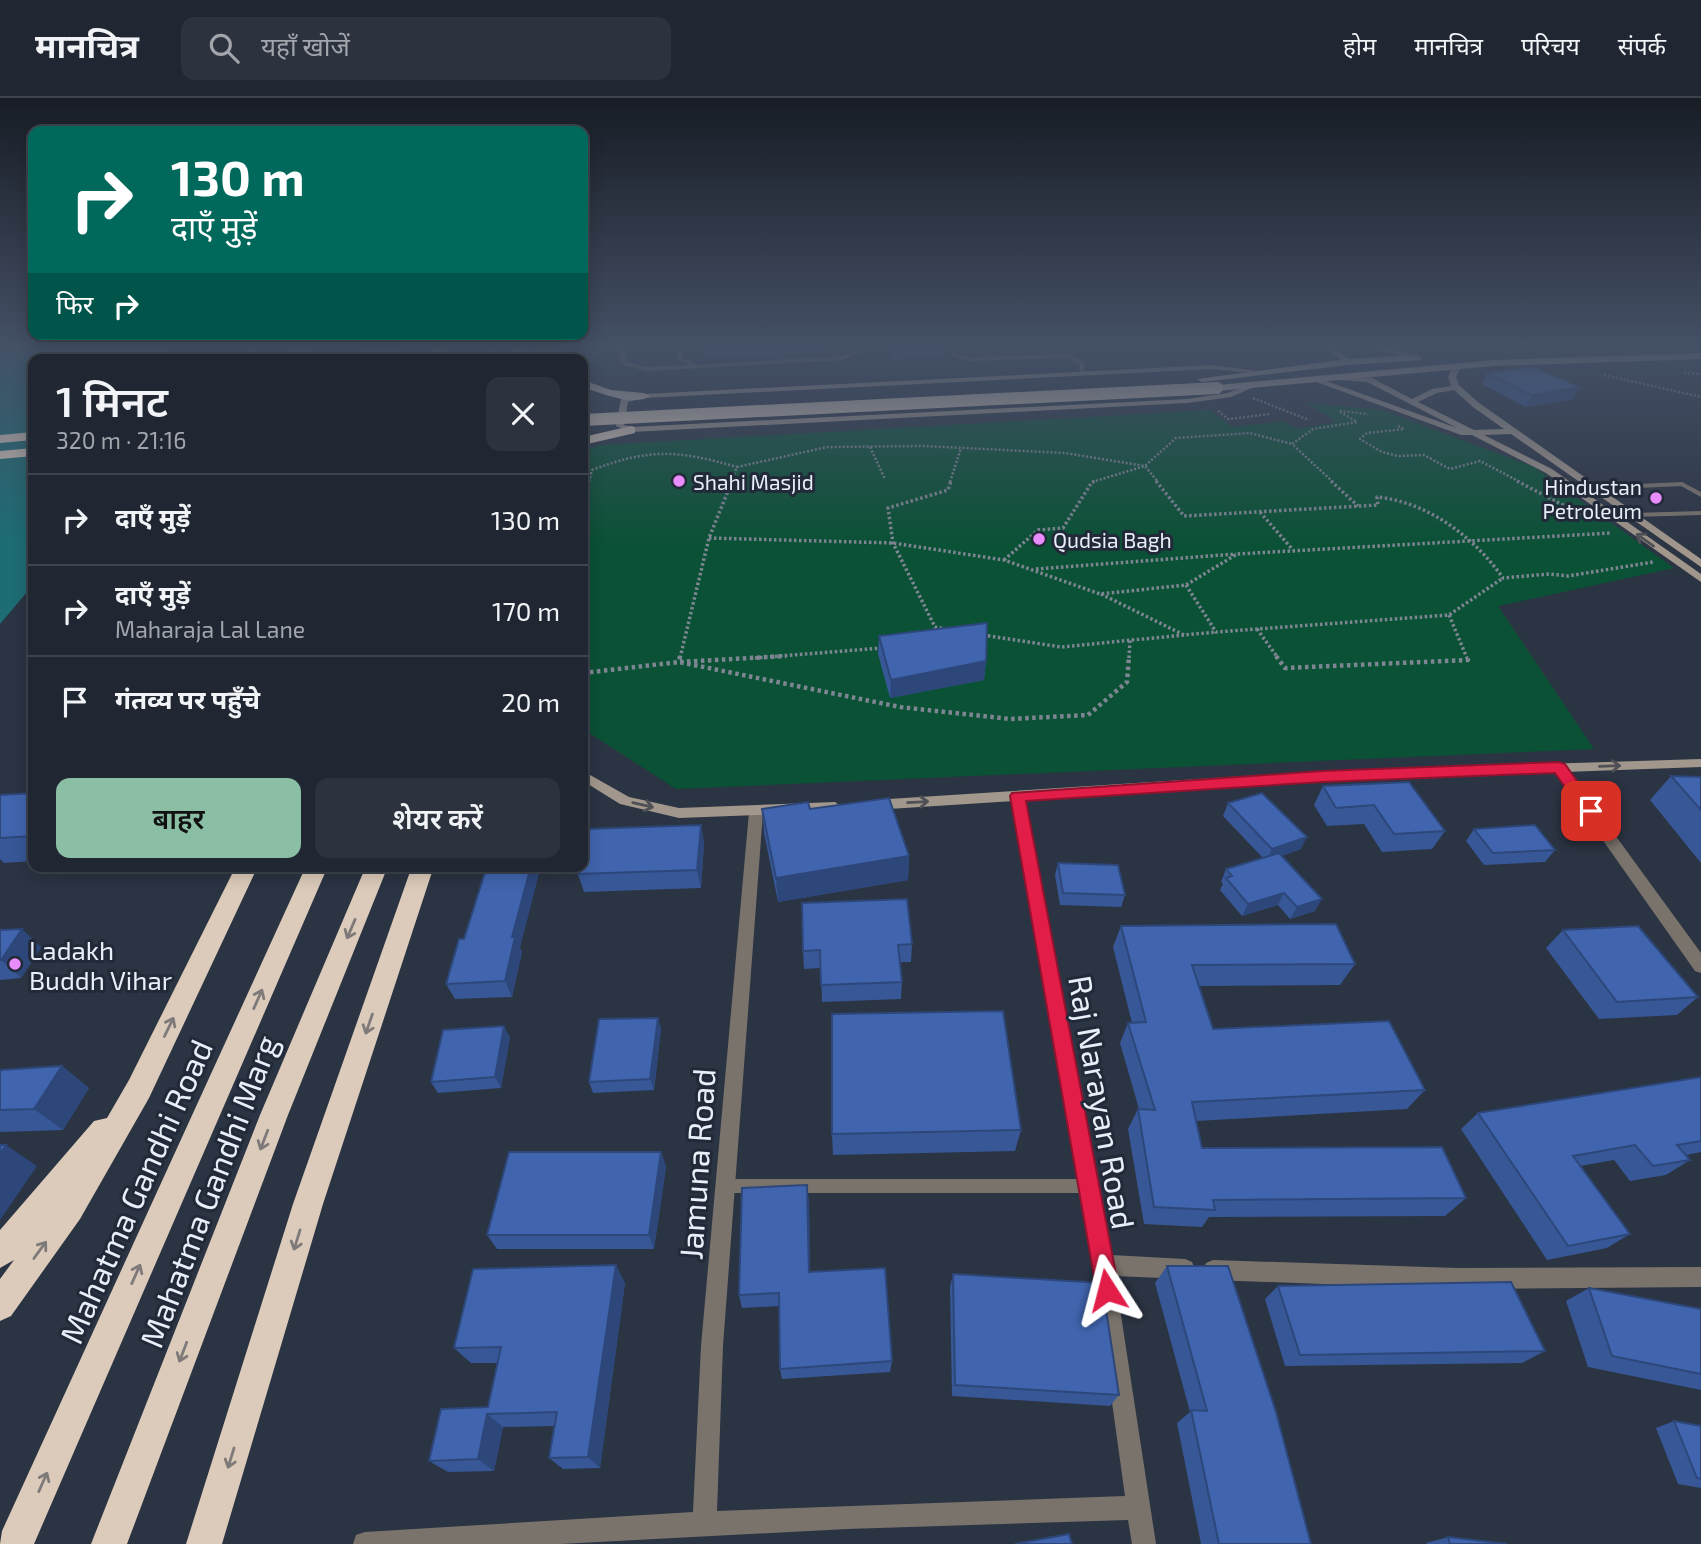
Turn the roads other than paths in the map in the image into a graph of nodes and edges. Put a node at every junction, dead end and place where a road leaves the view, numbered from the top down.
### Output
1 (622, 412) edge
2 (732, 412) edge
3 (971, 412) edge
4 (1402, 412) edge
5 (1436, 412) edge
6 (1489, 412) edge
7 (588, 420) edge
8 (631, 430) junction
9 (1513, 431) junction
10 (1477, 434) junction
11 (28, 436) edge
12 (0, 439) edge
13 (588, 440) edge
14 (28, 452) edge
15 (0, 455) edge
16 (1594, 488) junction
17 (1701, 495) edge
18 (1701, 513) edge
19 (1632, 516) junction
20 (1701, 564) edge
21 (1701, 579) edge
22 (1701, 763) edge
23 (1559, 768) junction
24 (588, 778) edge
25 (1018, 796) junction
26 (756, 812) junction
27 (244, 872) edge
28 (314, 872) edge
29 (375, 872) edge
30 (421, 872) edge
31 (1701, 967) edge
32 (139, 1088) junction
33 (723, 1186) junction
34 (1087, 1186) junction
35 (0, 1253) edge
36 (1103, 1265) junction
37 (1701, 1278) edge
38 (0, 1306) edge
39 (1137, 1508) junction
40 (705, 1521) junction
41 (15, 1544) edge
42 (109, 1544) edge
43 (204, 1544) edge
44 (365, 1544) edge
45 (1144, 1544) edge

1 - 8 main road
2 - 7 highway, bridge
3 - 8 main road
4 - 10 main road
5 - 10 main road
6 - 9 main road
8 - 13 highway
9 - 10 main road
9 - 16 main road
21 -> 10 main road
11 - 12 highway
14 - 15 highway
16 - 17 lane
16 - 19 main road
18 - 19 lane
19 - 20 main road
23 -> 22 main road
23 - 25 main road
23 - 31 street
24 -> 26 main road
26 -> 25 main road
25 - 34 street, Raj Narayan Road
26 - 33 street, Jamuna Road
32 -> 27 highway
41 -> 28 highway, Mahatma Gandhi Road
29 -> 42 highway, Mahatma Gandhi Marg
30 -> 43 highway
32 - 35 highway
38 -> 32 highway
33 - 34 lane
33 - 40 street, Jamuna Road
34 - 36 street, Raj Narayan Road
36 - 37 street
36 - 39 street, Raj Narayan Road
39 - 40 street
39 - 45 street, Raj Narayan Road
40 - 44 street

